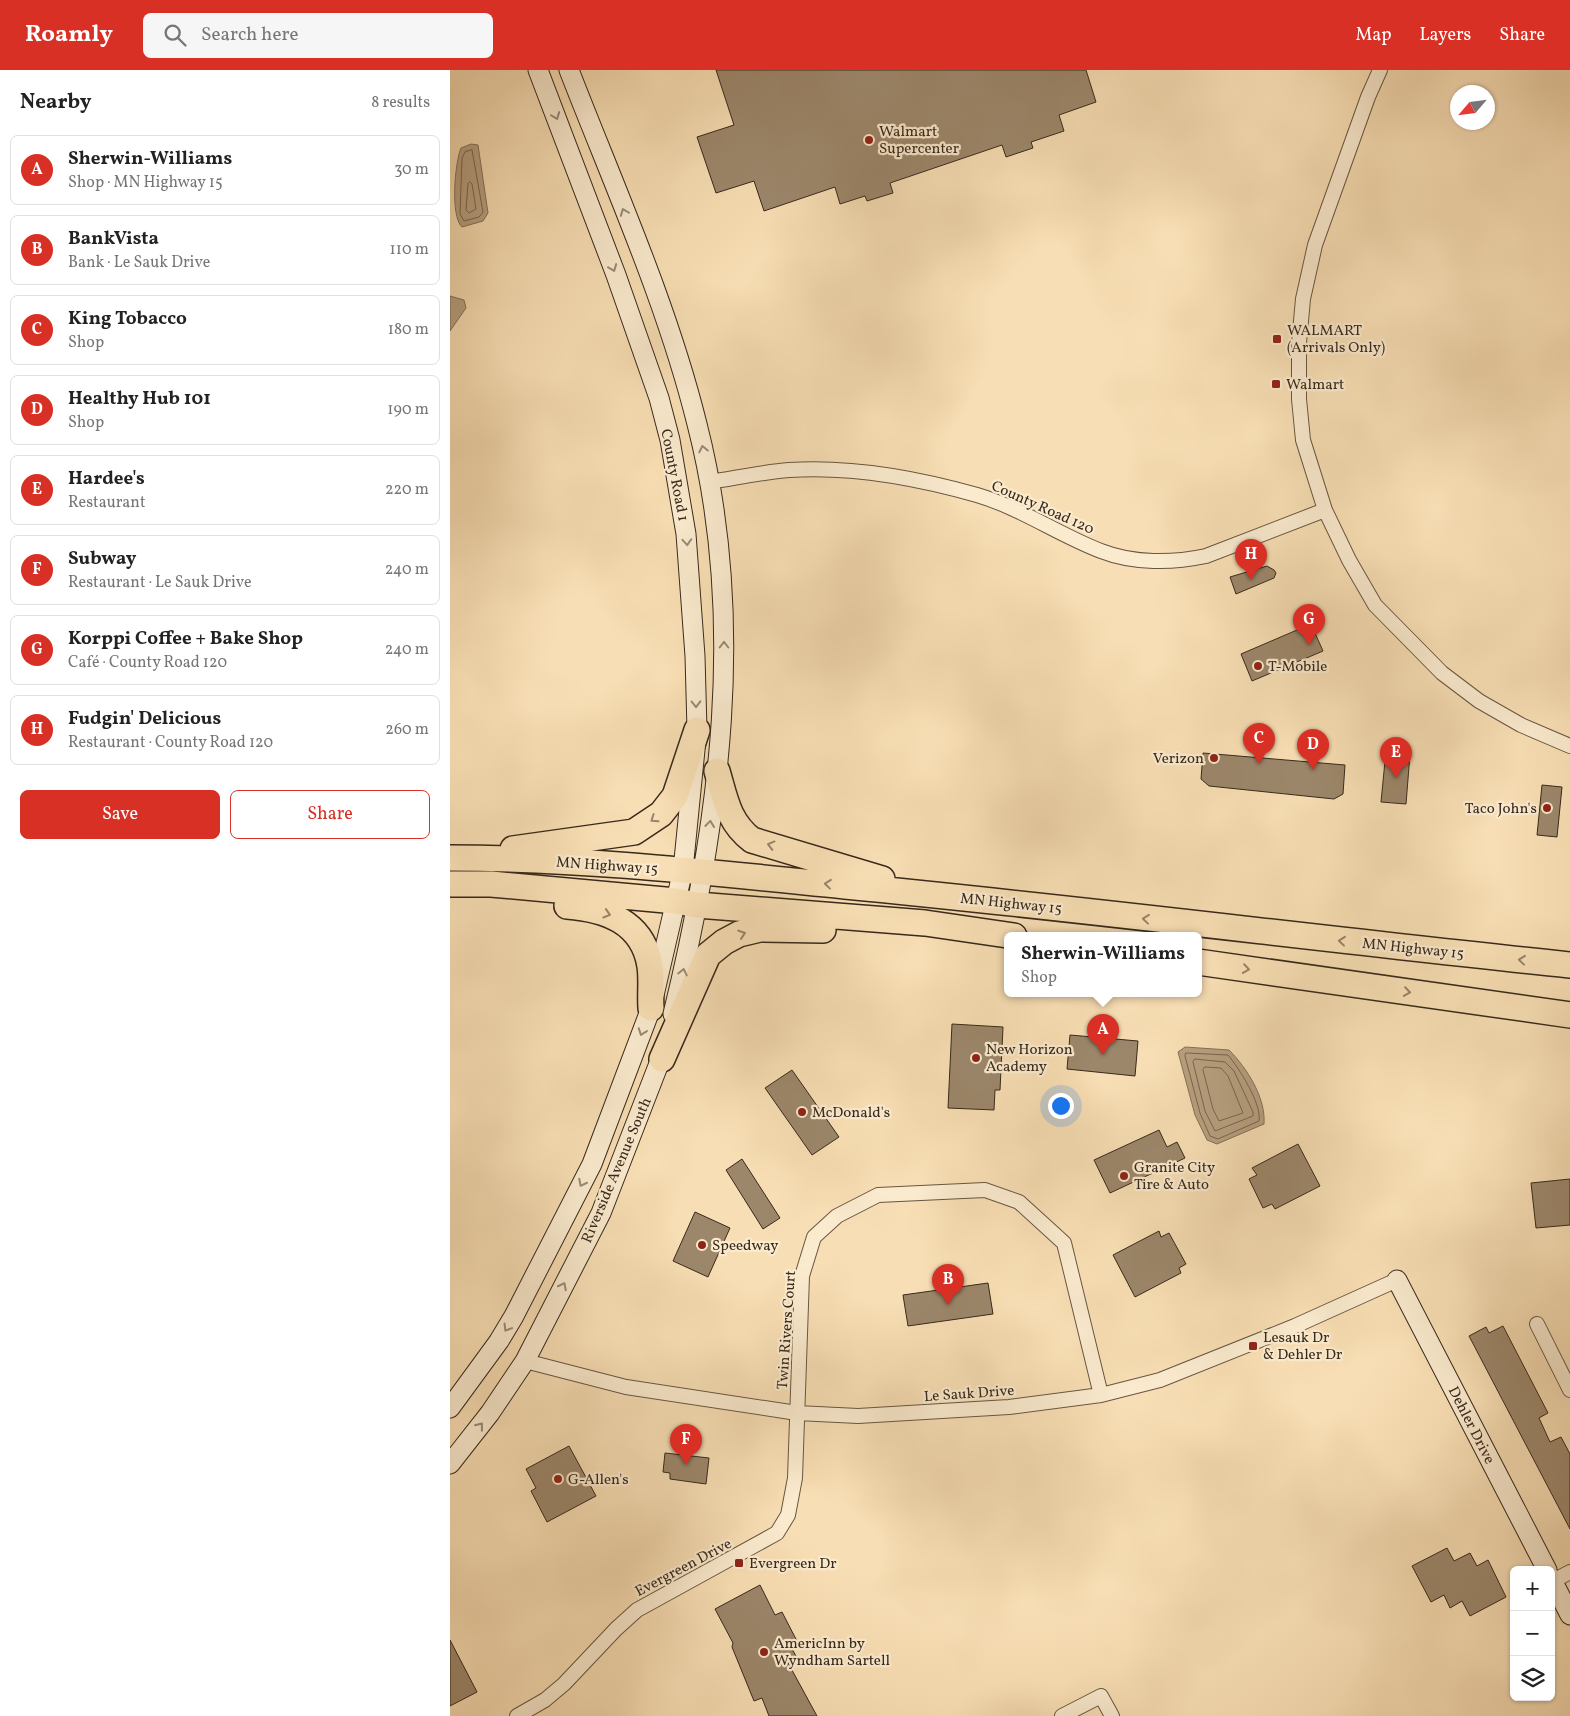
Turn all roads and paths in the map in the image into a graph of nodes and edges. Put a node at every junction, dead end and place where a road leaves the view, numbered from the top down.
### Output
1 (538, 70) edge
2 (569, 70) edge
3 (1371, 70) edge
4 (1380, 70) edge
5 (1368, 98) junction
6 (710, 482) junction
7 (1325, 510) junction
8 (696, 730) junction
9 (1570, 746) edge
10 (718, 771) junction
11 (455, 858) edge
12 (693, 871) junction
13 (454, 884) edge
14 (935, 895) junction
15 (687, 903) junction
16 (980, 932) junction
17 (1004, 935) edge
18 (1202, 963) edge
19 (1570, 965) edge
20 (651, 1008) junction
21 (1570, 1015) edge
22 (662, 1059) junction
23 (1397, 1280) joint
24 (1537, 1324) dead end
25 (525, 1361) junction
26 (1570, 1390) edge
27 (1101, 1395) junction
28 (450, 1408) edge
29 (797, 1413) junction
30 (450, 1464) edge
31 (1545, 1566) edge
32 (1570, 1572) edge
33 (1555, 1575) edge
34 (1555, 1586) edge
35 (1570, 1615) edge
36 (516, 1716) edge
37 (1062, 1716) edge
38 (1112, 1716) edge

1 -> 8 street, County Road 1
6 -> 2 street, County Road 1
3 - 5 street
4 - 5 street
5 - 7 street
6 - 7 street, County Road 120
10 -> 6 street, County Road 1
7 - 9 street
8 -> 11 highway
8 - 12 street, County Road 1
12 -> 10 street, County Road 1
14 -> 10 highway
11 - 12 highway, MN Highway 15
14 -> 12 highway, MN Highway 15
12 - 15 street, County Road 1
13 - 15 highway, MN Highway 15
13 -> 20 highway
19 -> 14 highway, MN Highway 15
15 - 16 highway, MN Highway 15
15 - 20 street, Riverside Avenue South
22 -> 15 street, Riverside Avenue South
16 - 17 highway, MN Highway 15
22 -> 16 highway
18 -> 21 highway
20 -> 28 street, Riverside Avenue South
25 -> 22 street, Riverside Avenue South
23 - 27 street, Le Sauk Drive
23 - 31 street, Dehler Drive
24 - 26 street
25 - 29 street, Le Sauk Drive
30 -> 25 street, Riverside Avenue South
27 - 29 street, Le Sauk Drive
27 - 29 street, Twin Rivers Court
29 - 36 street, Evergreen Drive
32 - 33 street
34 - 35 street, Dehler Drive
37 - 38 street

